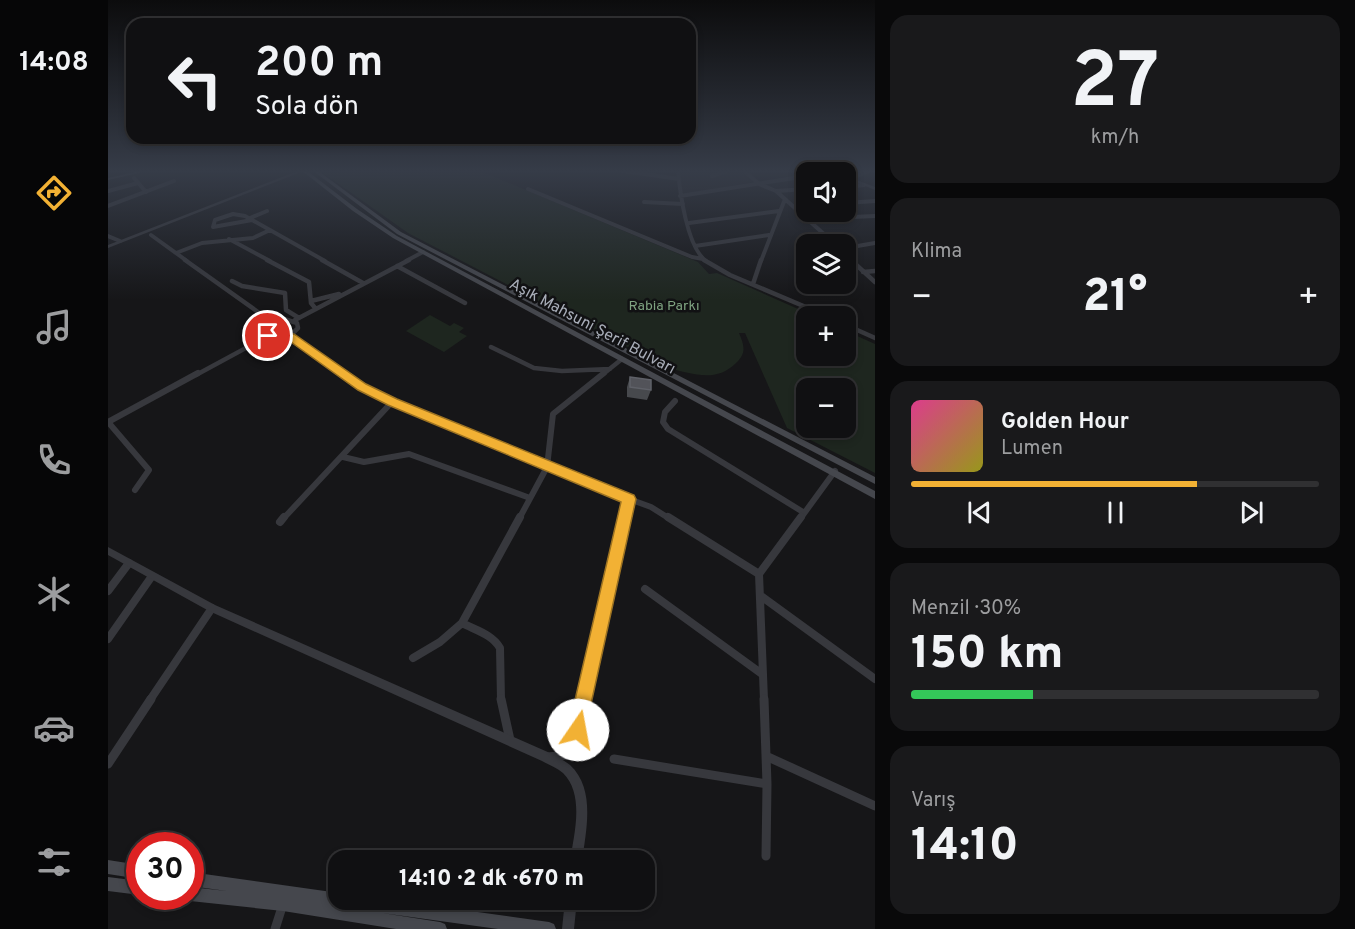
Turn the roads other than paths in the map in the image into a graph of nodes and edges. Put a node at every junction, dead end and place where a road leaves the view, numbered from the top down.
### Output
1 (192, 213) edge
2 (262, 213) edge
3 (361, 213) edge
4 (372, 213) edge
5 (586, 213) edge
6 (685, 213) edge
7 (756, 213) edge
8 (778, 213) edge
9 (875, 216) edge
10 (856, 217) edge
11 (251, 219) junction
12 (811, 222) edge
13 (688, 223) junction
14 (270, 230) junction
15 (824, 234) edge
16 (151, 235) dead end
17 (769, 235) junction
18 (108, 236) edge
19 (229, 238) junction
20 (120, 241) junction
21 (875, 243) edge
22 (695, 246) junction
23 (856, 246) edge
24 (108, 247) edge
25 (423, 252) junction
26 (176, 253) junction
27 (703, 259) junction
28 (856, 265) edge
29 (397, 266) junction
30 (875, 271) edge
31 (863, 272) junction
32 (238, 278) dead end
33 (232, 281) junction
34 (875, 282) edge
35 (363, 283) junction
36 (753, 284) junction
37 (222, 286) junction
38 (345, 293) junction
39 (311, 301) junction
40 (465, 303) dead end
41 (804, 306) edge
42 (316, 309) junction
43 (297, 319) junction
44 (273, 322) junction
45 (856, 329) edge
46 (268, 336) junction
47 (290, 336) junction
48 (875, 338) edge
49 (491, 347) dead end
50 (622, 359) junction
51 (610, 369) junction
52 (675, 401) dead end
53 (392, 402) junction
54 (108, 422) edge
55 (344, 457) junction
56 (547, 467) junction
57 (835, 471) junction
58 (875, 481) edge
59 (135, 490) dead end
60 (875, 495) edge
61 (530, 498) junction
62 (629, 499) junction
63 (803, 512) junction
64 (280, 522) dead end
65 (108, 551) edge
66 (129, 563) junction
67 (759, 574) junction
68 (152, 576) junction
69 (645, 589) dead end
70 (108, 591) edge
71 (760, 596) junction
72 (212, 608) junction
73 (462, 624) junction
74 (108, 639) edge
75 (413, 658) dead end
76 (762, 674) junction
77 (875, 678) edge
78 (510, 741) junction
79 (766, 756) junction
80 (546, 757) junction
81 (614, 759) dead end
82 (108, 764) edge
83 (767, 784) junction
84 (875, 806) edge
85 (577, 850) edge
86 (766, 856) dead end
87 (108, 867) edge
88 (126, 870) edge
89 (204, 881) edge
90 (108, 884) edge
91 (126, 886) edge
92 (204, 895) edge
93 (328, 898) edge
94 (284, 904) junction
95 (412, 910) edge
96 (570, 910) edge
97 (365, 923) edge
98 (275, 929) edge
99 (440, 929) edge
100 (549, 929) edge
101 (568, 929) edge

1 - 20 street
2 - 11 street
3 - 25 main road, Aşık Mahsuni Şerif Bulvarı
4 - 58 main road, Aşık Mahsuni Şerif Bulvarı
5 - 27 street
6 - 13 street
7 - 13 street
8 - 17 street
9 - 10 street
11 - 11 street
11 - 14 street
12 - 15 street
13 - 22 street
14 - 19 street
14 - 35 street
16 - 26 street
17 - 22 street
17 - 36 street
18 - 20 street
19 - 26 street
19 - 39 street
20 - 24 street
21 - 23 street
22 - 27 street
25 - 29 street
25 - 50 main road, Aşık Mahsuni Şerif Bulvarı
26 - 37 street
27 - 36 street
28 - 31 street
29 - 35 street
29 - 40 street
30 - 31 street
31 - 34 street
32 - 33 street
33 - 37 street
33 - 43 street
35 - 38 street
36 - 41 street
37 - 44 street
38 - 39 street
38 - 42 street
39 - 42 street
42 - 43 street
43 - 44 street
43 - 47 street
44 - 46 street
45 - 48 street
46 - 47 street
46 - 54 street
47 - 53 street
49 - 51 street
50 - 51 street
50 - 57 main road, Aşık Mahsuni Şerif Bulvarı
51 - 56 street
52 - 63 street
53 - 55 street
53 - 56 street
54 - 59 street
55 - 61 street
55 - 64 street
56 - 61 street
56 - 62 street
57 - 60 main road, Aşık Mahsuni Şerif Bulvarı
57 - 63 street
61 - 73 street
62 - 67 street
62 - 80 street
63 - 67 street
65 - 66 street
66 - 68 street
66 - 70 street
67 - 71 street
68 - 72 street
68 - 74 street
69 - 76 street
71 - 76 street
71 - 77 street
72 - 78 street
72 - 82 street
73 - 75 street
73 - 78 street
76 - 79 street
78 - 80 street
79 - 83 street
79 - 84 street
80 - 85 street
81 - 83 street
83 - 86 street
87 - 88 main road
89 - 93 main road
90 - 91 main road
92 - 94 main road
94 - 97 main road
94 - 98 street
95 - 100 main road
96 - 101 street
97 - 99 main road

